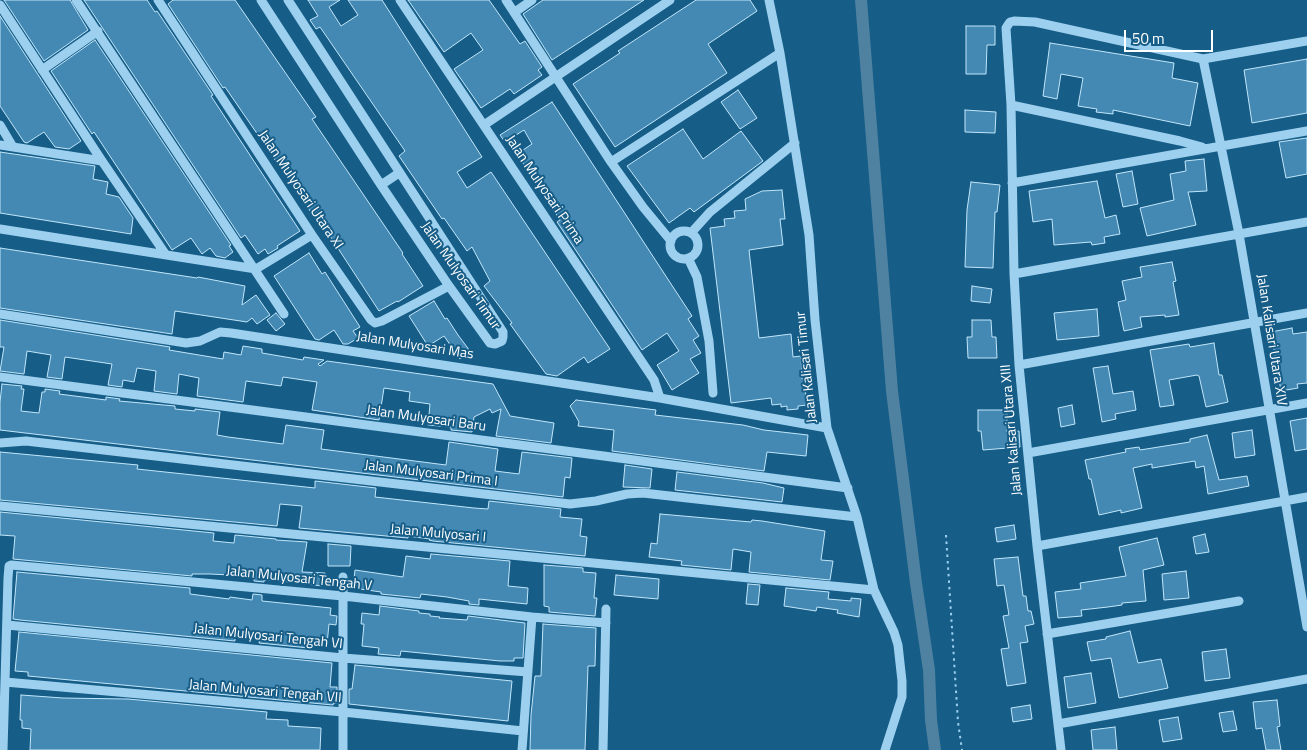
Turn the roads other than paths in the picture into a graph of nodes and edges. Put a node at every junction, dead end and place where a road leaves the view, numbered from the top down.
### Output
1 (76, 0) edge
2 (158, 0) edge
3 (261, 0) edge
4 (288, 0) edge
5 (400, 0) edge
6 (506, 0) edge
7 (532, 0) edge
8 (670, 0) edge
9 (770, 0) edge
10 (0, 6) edge
11 (515, 12) junction
12 (98, 32) junction
13 (1307, 41) edge
14 (780, 53) junction
15 (1203, 59) junction
16 (42, 70) junction
17 (557, 76) junction
18 (1011, 105) junction
19 (0, 125) edge
20 (484, 125) junction
21 (1307, 131) edge
22 (0, 145) edge
23 (791, 146) junction
24 (1221, 146) junction
25 (13, 147) junction
26 (1205, 148) junction
27 (102, 161) junction
28 (611, 162) junction
29 (400, 173) junction
30 (1012, 183) junction
31 (381, 185) junction
32 (1307, 222) edge
33 (0, 229) edge
34 (691, 233) junction
35 (1239, 234) junction
36 (312, 235) junction
37 (671, 241) junction
38 (166, 255) junction
39 (688, 258) junction
40 (256, 269) junction
41 (1014, 274) junction
42 (449, 286) junction
43 (1307, 312) edge
44 (0, 314) edge
45 (284, 314) dead end
46 (1254, 322) junction
47 (1019, 365) junction
48 (0, 377) edge
49 (713, 393) dead end
50 (660, 398) junction
51 (1307, 403) edge
52 (1268, 410) junction
53 (827, 428) junction
54 (0, 443) edge
55 (1028, 453) junction
56 (848, 488) junction
57 (1307, 497) edge
58 (1285, 501) junction
59 (0, 506) edge
60 (857, 517) junction
61 (1037, 546) junction
62 (343, 577) dead end
63 (4, 578) edge
64 (1304, 587) edge
65 (874, 590) junction
66 (343, 596) junction
67 (1239, 601) dead end
68 (606, 609) dead end
69 (532, 617) junction
70 (606, 623) junction
71 (7, 625) junction
72 (1307, 627) edge
73 (1047, 634) junction
74 (343, 658) junction
75 (3, 667) edge
76 (528, 672) junction
77 (1307, 679) edge
78 (5, 682) junction
79 (343, 712) junction
80 (1058, 724) junction
81 (523, 731) junction
82 (3, 750) edge
83 (343, 750) edge
84 (522, 750) edge
85 (603, 750) edge
86 (885, 750) edge
87 (1061, 750) edge

1 - 12 street
2 - 36 street, Jalan Mulyosari Utara XI
3 - 31 street, Jalan Mulyosari Timur
4 - 29 street, Jalan Mulyosari Timur
5 - 20 street, Jalan Mulyosari Prima
6 - 11 street
7 - 11 street
8 - 17 street
9 - 14 street, Jalan Kalisari Timur
10 - 16 street
11 - 17 street
12 - 16 street
12 - 40 street
13 - 15 street
14 - 23 street, Jalan Kalisari Timur
14 - 28 street
15 - 18 street, Jalan Kalisari Utara XIII
15 - 24 street, Jalan Kalisari Utara XIV
16 - 27 street
17 - 20 street
17 - 28 street
18 - 26 street
18 - 30 street, Jalan Kalisari Utara XIII
19 - 25 street
20 - 50 street, Jalan Mulyosari Prima
21 - 24 street
22 - 25 street
23 - 34 street
23 - 53 street, Jalan Kalisari Timur
24 - 26 street
24 - 35 street, Jalan Kalisari Utara XIV
25 - 27 street
26 - 30 street
27 - 38 street
28 - 37 street
29 - 31 street
29 - 42 street, Jalan Mulyosari Timur
30 - 41 street, Jalan Kalisari Utara XIII
31 - 42 street, Jalan Mulyosari Timur
32 - 35 street
33 - 38 street
34 - 37 street
34 - 39 street
35 - 41 street
35 - 46 street, Jalan Kalisari Utara XIV
36 - 40 street
36 - 42 street, Jalan Mulyosari Utara XI
37 - 39 street
38 - 40 street
39 - 49 street
40 - 45 street
41 - 47 street, Jalan Kalisari Utara XIII
43 - 46 street
44 - 50 street, Jalan Mulyosari Mas
46 - 47 street
46 - 52 street, Jalan Kalisari Utara XIV
47 - 55 street, Jalan Kalisari Utara XIII
48 - 56 street, Jalan Mulyosari Baru
50 - 53 street, Jalan Mulyosari Mas
51 - 52 street
52 - 55 street
52 - 58 street, Jalan Kalisari Utara XIV
53 - 56 street, Jalan Kalisari Timur
54 - 60 street, Jalan Mulyosari Prima I
55 - 61 street, Jalan Kalisari Utara XIII
56 - 60 street, Jalan Kalisari Timur
57 - 58 street
58 - 61 street
58 - 64 street, Jalan Kalisari Utara XIV
59 - 65 street, Jalan Mulyosari I
60 - 65 street, Jalan Kalisari Timur
61 - 73 street, Jalan Kalisari Utara XIII
62 - 66 street
63 - 66 street, Jalan Mulyosari Tengah V
63 - 71 street
64 - 72 street, Jalan Kalisari Utara XIV
65 - 86 street, Jalan Kalisari Timur
66 - 69 street, Jalan Mulyosari Tengah V
66 - 74 street
67 - 73 street
68 - 70 street
69 - 70 street, Jalan Mulyosari Tengah V
69 - 76 street
70 - 85 street
71 - 74 street, Jalan Mulyosari Tengah VI
71 - 75 street
73 - 80 street, Jalan Kalisari Utara XIII
74 - 76 street, Jalan Mulyosari Tengah VI
74 - 79 street
75 - 78 street
76 - 81 street
77 - 80 street
78 - 79 street, Jalan Mulyosari Tengah VII
78 - 82 street
79 - 81 street, Jalan Mulyosari Tengah VII
79 - 83 street
80 - 87 street, Jalan Kalisari Utara XIII
81 - 84 street

